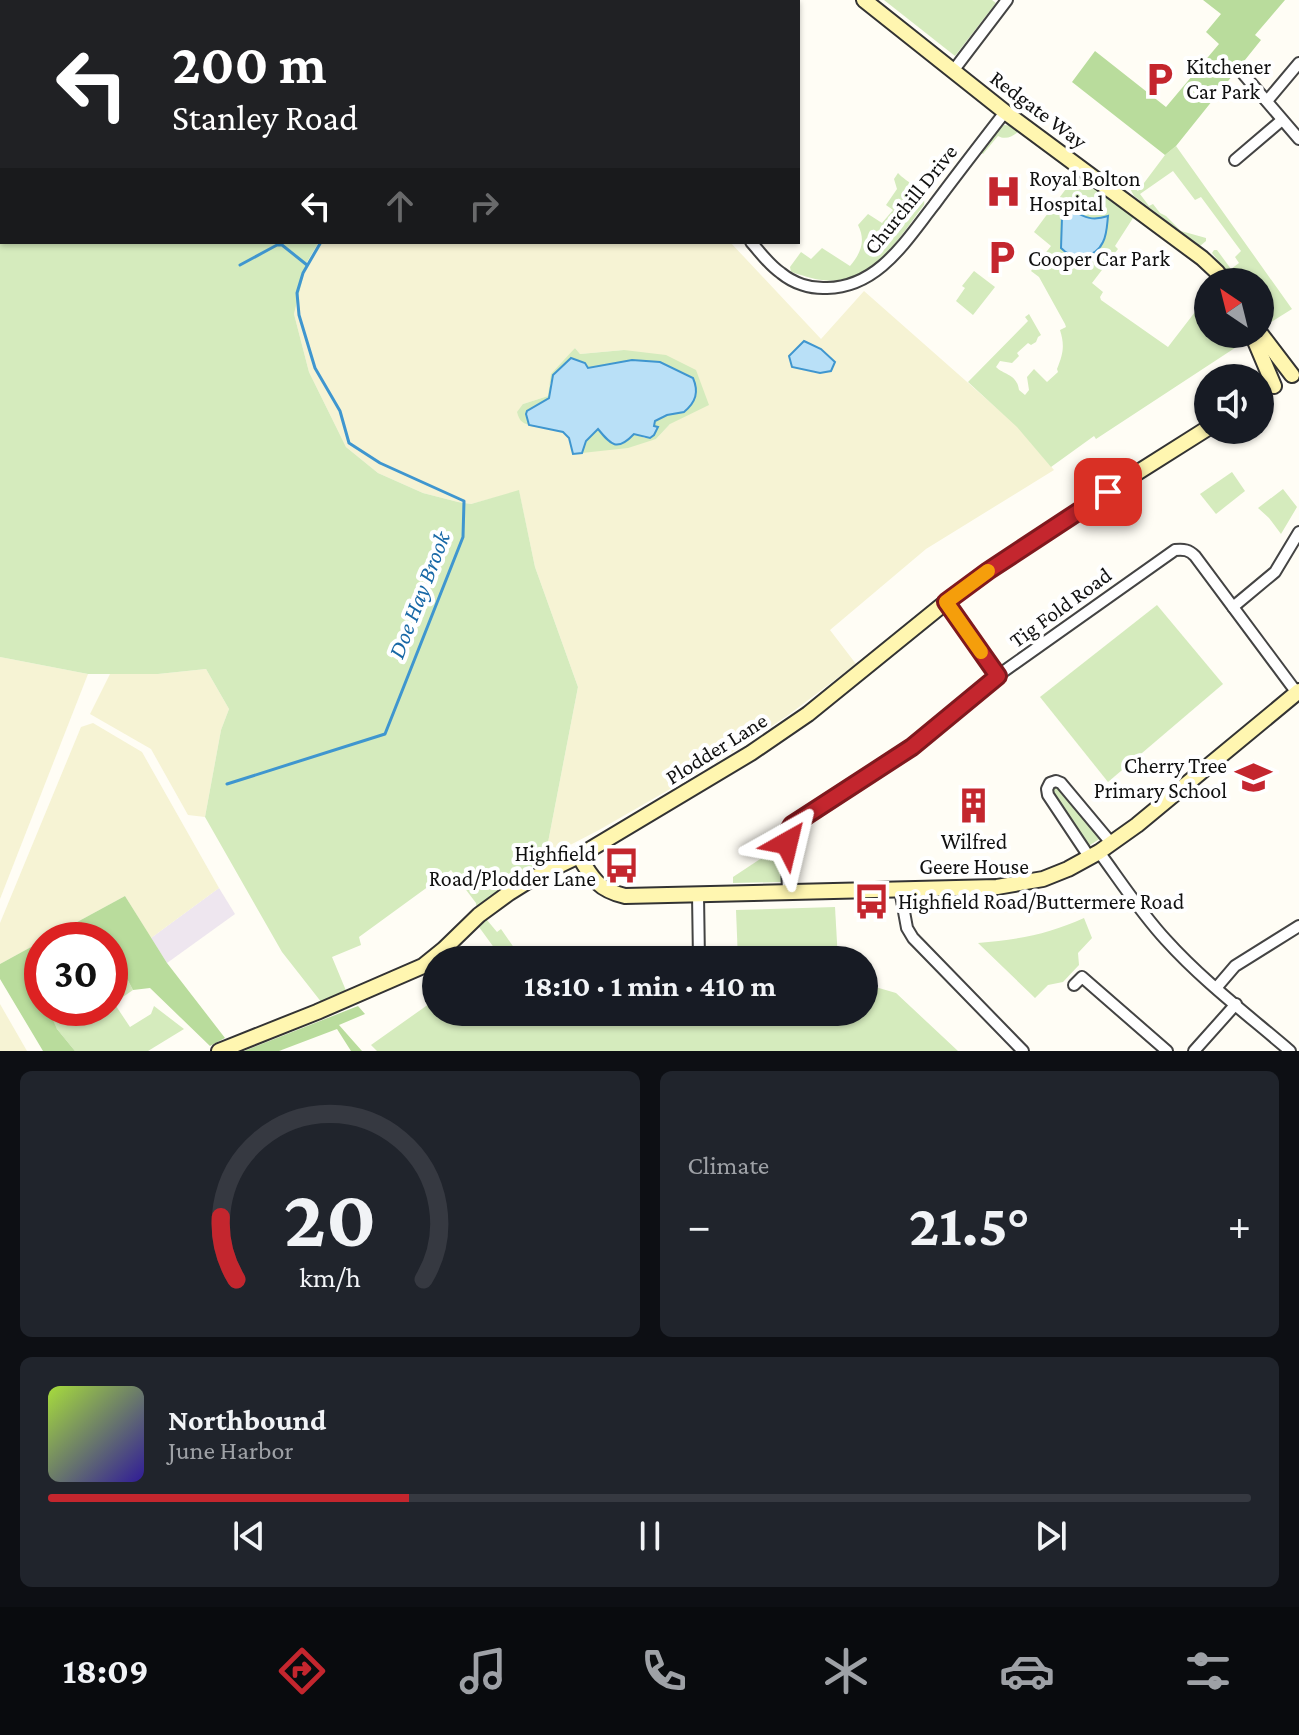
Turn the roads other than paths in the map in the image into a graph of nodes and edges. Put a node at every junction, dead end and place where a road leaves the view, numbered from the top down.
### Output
1 (864, 0) edge
2 (1007, 0) edge
3 (1299, 63) edge
4 (1239, 69) dead end
5 (953, 71) junction
6 (1267, 101) junction
7 (1005, 112) junction
8 (1282, 120) junction
9 (1299, 139) edge
10 (1235, 160) dead end
11 (753, 244) edge
12 (1213, 268) edge
13 (1273, 348) edge
14 (1295, 373) edge
15 (1274, 386) edge
16 (1194, 437) edge
17 (1299, 532) edge
18 (946, 602) junction
19 (1233, 607) junction
20 (998, 676) junction
21 (1298, 692) edge
22 (1100, 851) junction
23 (579, 856) junction
24 (900, 890) junction
25 (788, 892) junction
26 (698, 895) junction
27 (1299, 926) edge
28 (699, 946) edge
29 (1074, 985) dead end
30 (1217, 987) junction
31 (1236, 1004) junction
32 (219, 1051) edge
33 (1023, 1051) edge
34 (1167, 1051) edge
35 (1194, 1051) edge
36 (1290, 1051) edge

1 - 5 street, Redgate Way
2 - 5 street
3 - 6 street
4 - 6 street
5 - 7 street, Redgate Way
6 - 8 street
7 - 11 street, Churchill Drive
7 - 12 street, Redgate Way
8 - 9 street
8 - 10 street
13 - 14 street
14 - 15 street
16 - 18 street, Plodder Lane
17 - 19 street
18 - 20 street
18 - 23 street, Plodder Lane
19 - 20 street, Tig Fold Road
19 - 21 street, Tig Fold Road
20 - 25 street, Tig Fold Road
21 - 22 street
22 - 22 street
22 - 24 street
22 - 30 street
23 - 26 street
23 - 32 street, Plodder Lane
24 - 25 street
24 - 33 street
25 - 26 street
26 - 28 street
27 - 30 street
29 - 34 street
30 - 31 street
31 - 35 street
31 - 36 street

